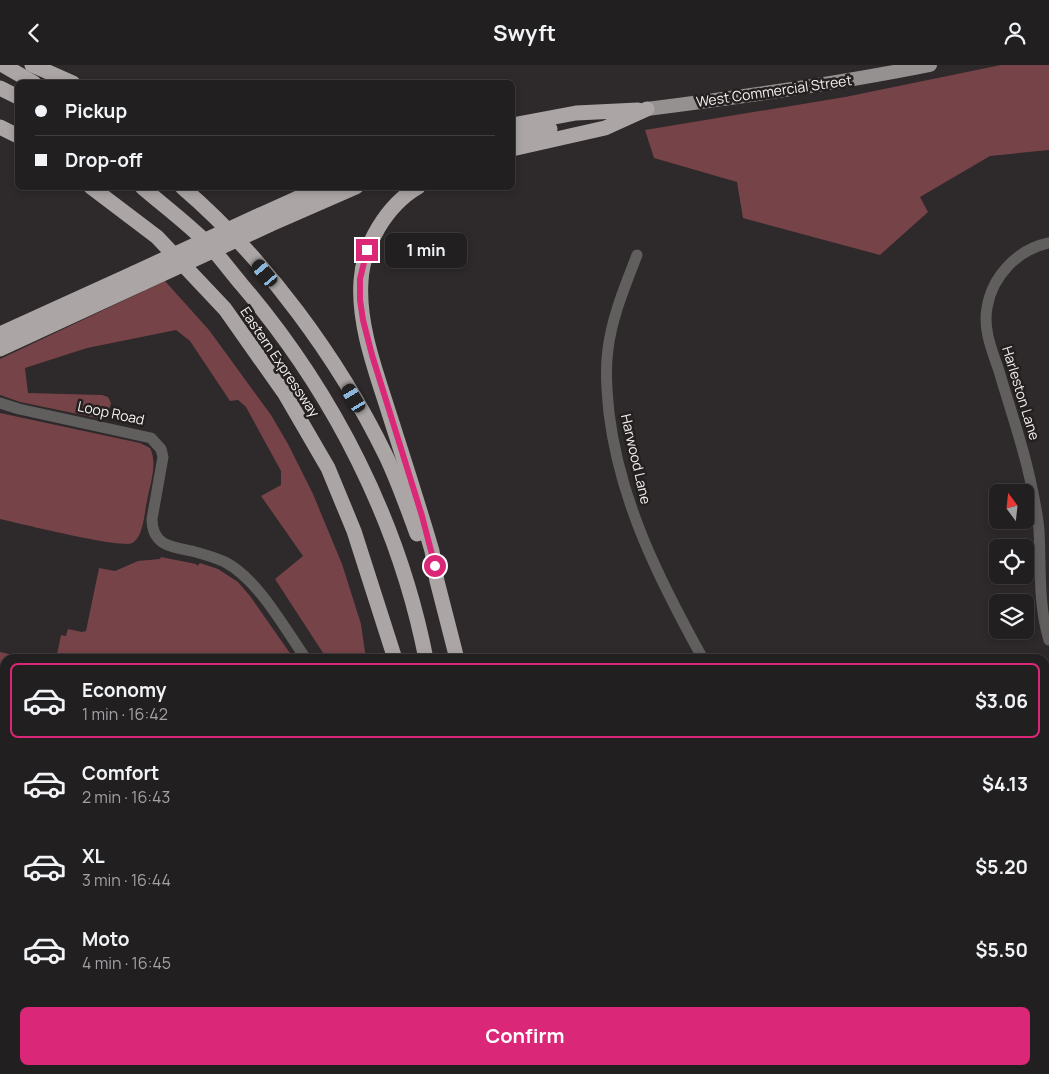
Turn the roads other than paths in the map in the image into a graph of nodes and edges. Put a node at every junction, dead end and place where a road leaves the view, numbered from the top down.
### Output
1 (3, 65) edge
2 (32, 65) edge
3 (930, 65) edge
4 (29, 80) edge
5 (66, 80) edge
6 (0, 88) edge
7 (15, 96) edge
8 (647, 109) junction
9 (515, 115) edge
10 (515, 124) edge
11 (515, 136) edge
12 (515, 148) edge
13 (95, 190) edge
14 (146, 190) edge
15 (185, 190) edge
16 (317, 190) edge
17 (348, 190) edge
18 (414, 190) edge
19 (264, 220) junction
20 (1049, 243) edge
21 (637, 255) dead end
22 (138, 278) junction
23 (0, 334) edge
24 (0, 349) edge
25 (0, 403) edge
26 (437, 581) junction
27 (1049, 639) edge
28 (302, 654) edge
29 (393, 654) edge
30 (425, 654) edge
31 (456, 654) edge
32 (700, 654) edge

1 - 4 highway
2 - 5 highway
3 - 8 main road, West Commercial Street
6 - 7 highway
8 - 9 highway
8 - 10 highway
8 - 11 highway
8 - 12 highway
13 - 29 highway, Eastern Expressway
14 - 30 highway, Eastern Expressway
15 - 26 highway
16 - 19 highway
17 - 19 highway
18 - 26 highway
19 - 22 highway, bridge
20 - 27 street, Harleston Lane
21 - 32 street, Harwood Lane
22 - 23 highway
22 - 24 highway
25 - 28 street, Loop Road
26 - 31 highway

